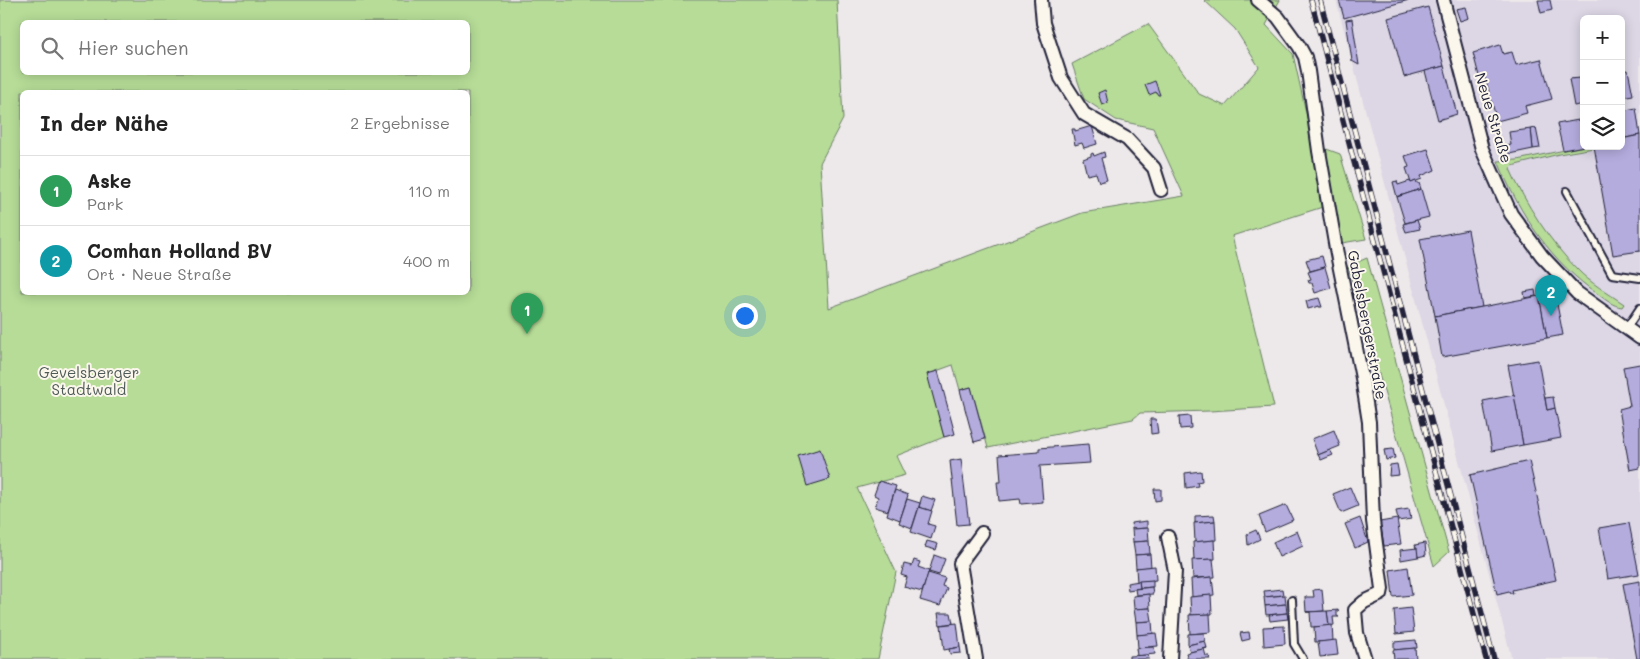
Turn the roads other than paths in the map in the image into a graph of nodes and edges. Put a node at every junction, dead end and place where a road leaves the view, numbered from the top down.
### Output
1 (1041, 0) edge
2 (1258, 0) edge
3 (1442, 0) edge
4 (1161, 190) dead end
5 (1567, 191) dead end
6 (1640, 278) edge
7 (1640, 308) edge
8 (1626, 329) junction
9 (1640, 338) edge
10 (982, 534) dead end
11 (1168, 537) dead end
12 (1292, 600) dead end
13 (976, 659) edge
14 (1170, 659) edge
15 (1303, 659) edge
16 (1365, 659) edge

1 - 4 street
2 - 16 street, Gabelsbergerstraße
3 - 8 street, Neue Straße
5 - 6 lane
7 - 8 lane
8 - 9 street, Neue Straße
10 - 13 street
11 - 14 street
12 - 15 lane

